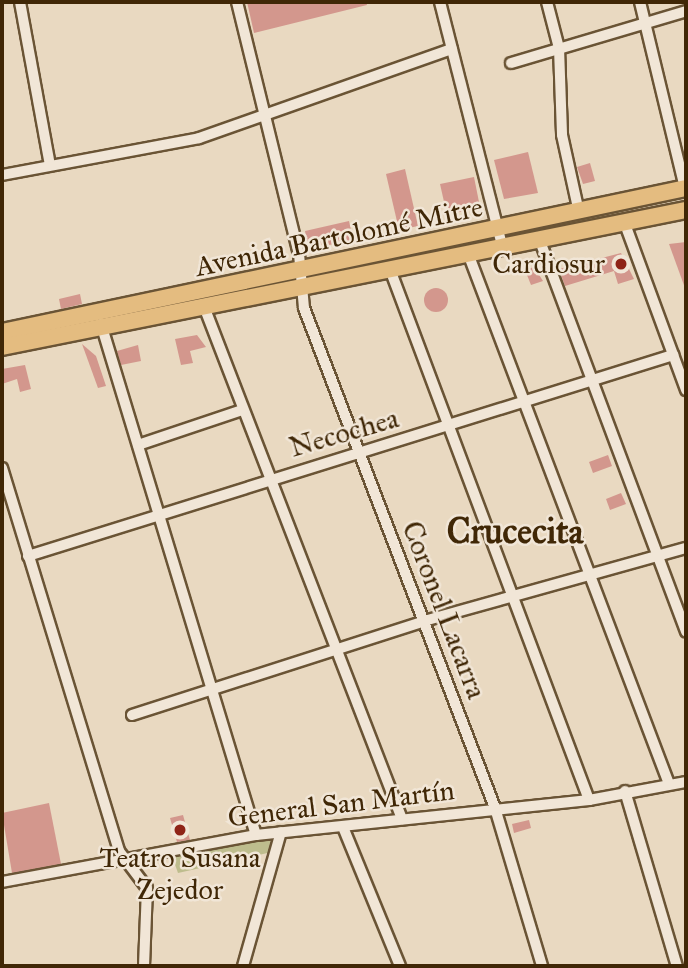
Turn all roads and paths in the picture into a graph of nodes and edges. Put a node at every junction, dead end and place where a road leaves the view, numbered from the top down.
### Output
1 (20, 2) edge
2 (237, 2) edge
3 (440, 2) edge
4 (547, 2) edge
5 (640, 2) edge
6 (686, 11) edge
7 (645, 22) junction
8 (559, 48) junction
9 (452, 49) junction
10 (511, 63) dead end
11 (266, 115) junction
12 (50, 165) junction
13 (2, 175) edge
14 (686, 188) edge
15 (686, 210) edge
16 (579, 212) junction
17 (625, 224) junction
18 (499, 230) junction
19 (540, 241) junction
20 (503, 249) junction
21 (469, 256) junction
22 (391, 272) junction
23 (300, 273) junction
24 (302, 291) junction
25 (205, 309) junction
26 (100, 321) junction
27 (2, 332) edge
28 (2, 347) edge
29 (673, 355) junction
30 (591, 379) junction
31 (686, 390) edge
32 (524, 400) junction
33 (242, 410) junction
34 (447, 427) junction
35 (138, 444) junction
36 (360, 452) junction
37 (2, 468) edge
38 (271, 478) junction
39 (158, 513) junction
40 (686, 548) edge
41 (28, 556) junction
42 (656, 557) junction
43 (590, 575) junction
44 (513, 597) junction
45 (424, 621) junction
46 (686, 632) edge
47 (336, 650) junction
48 (212, 688) junction
49 (132, 715) dead end
50 (686, 782) edge
51 (669, 784) junction
52 (625, 791) junction
53 (589, 800) junction
54 (495, 808) junction
55 (402, 819) junction
56 (343, 827) junction
57 (282, 832) junction
58 (256, 835) junction
59 (123, 860) junction
60 (2, 882) edge
61 (144, 966) edge
62 (243, 966) edge
63 (400, 966) edge
64 (542, 966) edge
65 (677, 966) edge

1 - 12 street
2 - 11 street, Coronel Lacarra
3 - 9 street
4 - 8 street
5 - 7 street
6 - 7 street
7 - 8 street
7 - 14 street
8 - 10 street
8 - 16 street
9 - 11 street
9 - 18 street
11 - 12 street
11 - 23 street, Coronel Lacarra
12 - 13 street
14 - 16 main road, Avenida Bartolomé Mitre
15 - 17 main road, Avenida Bartolomé Mitre
16 - 18 main road, Avenida Bartolomé Mitre
17 - 19 main road, Avenida Bartolomé Mitre
17 - 29 street
18 - 20 street
18 - 23 main road, Avenida Bartolomé Mitre
19 - 20 main road, Avenida Bartolomé Mitre
19 - 30 street
20 - 21 main road, Avenida Bartolomé Mitre
21 - 22 main road, Avenida Bartolomé Mitre
21 - 32 street
22 - 24 main road, Avenida Bartolomé Mitre
22 - 34 street
23 - 24 street, Coronel Lacarra
23 - 26 main road, Avenida Bartolomé Mitre
24 - 25 main road, Avenida Bartolomé Mitre
24 - 36 street, Coronel Lacarra
25 - 26 main road, Avenida Bartolomé Mitre
25 - 33 street
26 - 27 main road, Avenida Bartolomé Mitre
26 - 28 main road, Avenida Bartolomé Mitre
26 - 35 street
29 - 30 street, Necochea
29 - 31 street
30 - 32 street, Necochea
30 - 42 street
32 - 34 street, Necochea
32 - 43 street
33 - 35 street
33 - 38 street
34 - 36 street, Necochea
34 - 44 street
35 - 39 street
36 - 38 street, Necochea
36 - 45 street, Coronel Lacarra
37 - 41 street
38 - 39 street, Necochea
38 - 47 street
39 - 41 street, Necochea
39 - 48 street
40 - 42 street
41 - 59 street
42 - 43 street
42 - 46 street
43 - 44 street
43 - 51 street
44 - 45 street
44 - 53 street
45 - 47 street
45 - 54 street, Coronel Lacarra
47 - 48 street
47 - 55 street
48 - 49 street
48 - 58 street
50 - 51 street, General San Martín
51 - 52 street, General San Martín
52 - 53 street, General San Martín
52 - 65 street
53 - 54 street, General San Martín
54 - 55 street, General San Martín
54 - 64 street, Coronel Lacarra
55 - 56 street, General San Martín
56 - 57 street, General San Martín
56 - 63 street
57 - 58 street, General San Martín
57 - 62 street
58 - 59 street, General San Martín
59 - 60 street, General San Martín
59 - 61 street

